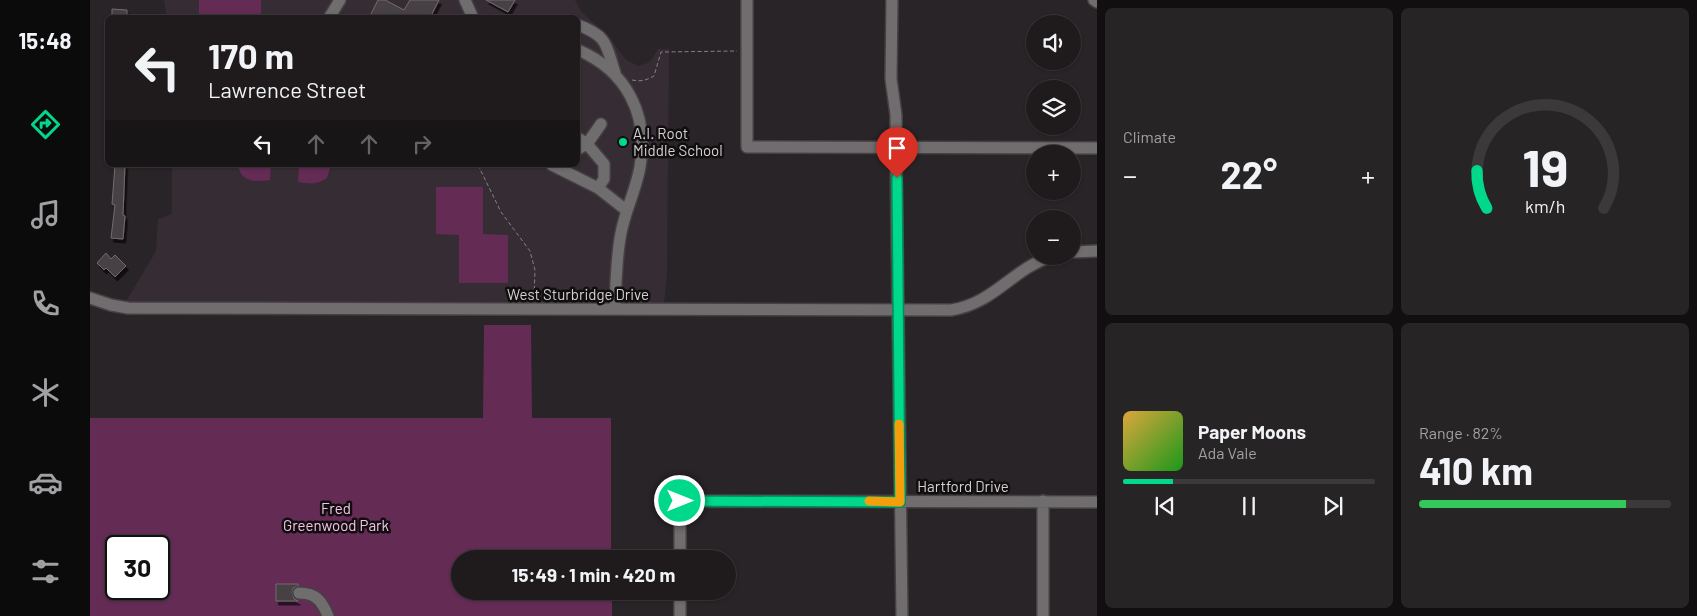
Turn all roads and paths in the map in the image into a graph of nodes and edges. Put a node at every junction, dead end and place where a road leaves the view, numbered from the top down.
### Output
1 (340, 0) edge
2 (465, 0) edge
3 (747, 0) edge
4 (892, 0) edge
5 (1094, 0) edge
6 (1097, 2) edge
7 (331, 15) edge
8 (472, 15) edge
9 (580, 26) edge
10 (580, 51) edge
11 (747, 52) junction
12 (615, 74) junction
13 (631, 79) dead end
14 (601, 124) dead end
15 (581, 144) edge
16 (1097, 148) edge
17 (896, 151) junction
18 (479, 167) edge
19 (556, 167) edge
20 (598, 188) junction
21 (626, 210) junction
22 (1097, 251) edge
23 (1081, 252) edge
24 (1034, 265) edge
25 (90, 298) edge
26 (534, 309) junction
27 (615, 309) junction
28 (898, 310) junction
29 (1043, 501) junction
30 (900, 502) junction
31 (1097, 502) edge
32 (680, 550) edge
33 (299, 593) dead end
34 (680, 600) edge
35 (1043, 615) edge
36 (328, 616) edge
37 (680, 616) edge
38 (902, 616) edge

1 - 7 street
2 - 8 street
3 - 11 street
4 - 17 street
5 - 6 street
9 - 12 street
10 - 12 street
11 - 13 path
11 - 17 street
12 - 21 street
14 - 15 street
15 - 20 street
16 - 17 street
17 - 28 street
18 - 26 path
19 - 20 street
20 - 21 street
21 - 27 street
22 - 23 street
24 - 28 street, West Sturbridge Drive
25 - 26 street, West Sturbridge Drive
26 - 27 street, West Sturbridge Drive
27 - 28 street, West Sturbridge Drive
28 - 30 street
29 - 30 street, Hartford Drive
29 - 31 street, Hartford Drive
29 - 35 street
30 - 32 street, Hartford Drive
30 - 38 street
33 - 36 street
34 - 37 street

